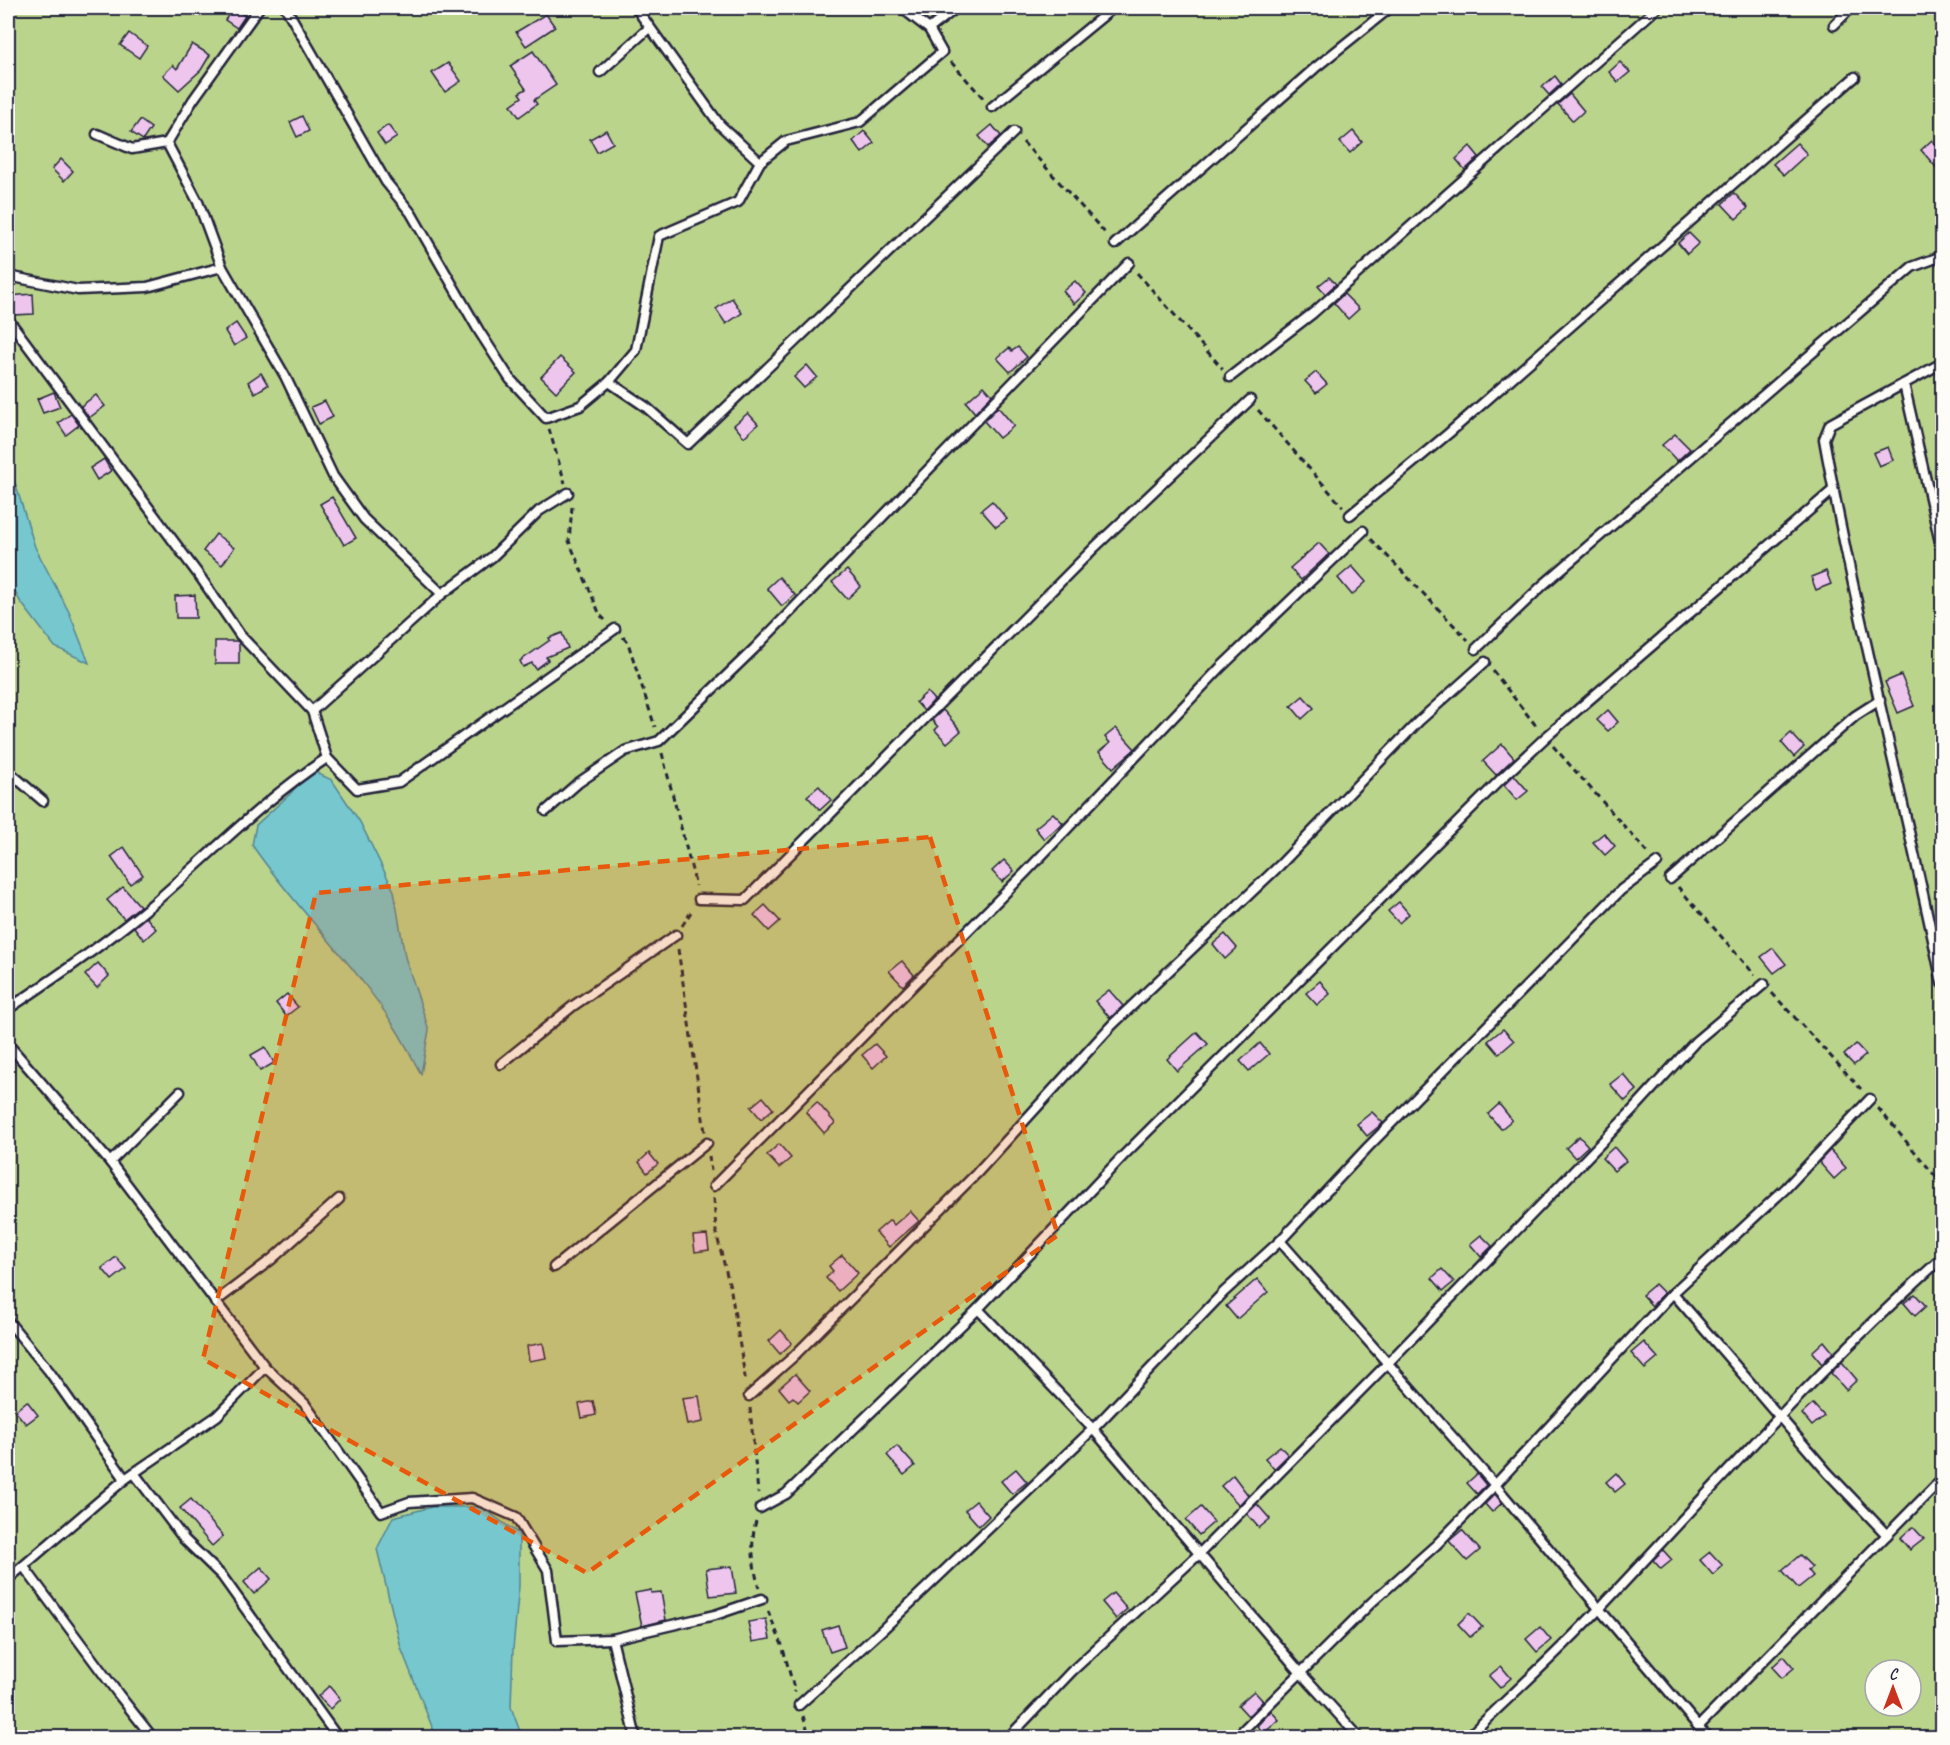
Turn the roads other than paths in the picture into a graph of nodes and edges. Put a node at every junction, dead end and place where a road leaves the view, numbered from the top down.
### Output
1 (260, 8) edge
2 (286, 8) edge
3 (636, 8) edge
4 (902, 8) edge
5 (956, 8) edge
6 (1113, 8) edge
7 (1390, 8) edge
8 (1657, 8) edge
9 (1851, 8) edge
10 (1833, 24) dead end
11 (649, 28) junction
12 (929, 29) junction
13 (600, 72) dead end
14 (1855, 77) dead end
15 (992, 107) road end
16 (1014, 132) road end
17 (98, 134) dead end
18 (167, 143) junction
19 (760, 162) junction
20 (1115, 244) road end
21 (1942, 256) edge
22 (1129, 263) road end
23 (222, 267) junction
24 (8, 276) edge
25 (8, 319) edge
26 (1942, 363) edge
27 (1230, 377) road end
28 (609, 382) junction
29 (1904, 384) junction
30 (1250, 400) road end
31 (1833, 490) junction
32 (568, 493) road end
33 (1350, 515) road end
34 (1364, 531) road end
35 (1942, 551) edge
36 (442, 594) junction
37 (615, 629) road end
38 (1476, 649) road end
39 (1485, 662) road end
40 (1881, 700) junction
41 (312, 711) junction
42 (327, 758) junction
43 (8, 771) edge
44 (43, 801) dead end
45 (546, 811) dead end
46 (1657, 863) road end
47 (1670, 879) road end
48 (699, 899) road end
49 (676, 935) road end
50 (1942, 982) edge
51 (1764, 984) road end
52 (8, 1009) edge
53 (8, 1044) edge
54 (501, 1064) dead end
55 (180, 1092) dead end
56 (1870, 1099) road end
57 (706, 1143) road end
58 (110, 1162) junction
59 (714, 1186) road end
60 (339, 1199) dead end
61 (1280, 1241) junction
62 (1942, 1258) edge
63 (554, 1267) dead end
64 (1673, 1293) junction
65 (215, 1302) junction
66 (978, 1308) junction
67 (8, 1321) edge
68 (1388, 1363) junction
69 (265, 1367) junction
70 (748, 1396) road end
71 (1781, 1416) junction
72 (1093, 1429) junction
73 (134, 1473) junction
74 (125, 1479) junction
75 (1942, 1479) edge
76 (1496, 1485) junction
77 (760, 1508) road end
78 (1887, 1535) junction
79 (1200, 1553) junction
80 (24, 1567) junction
81 (8, 1580) edge
82 (762, 1599) road end
83 (1599, 1610) junction
84 (612, 1640) junction
85 (1300, 1672) junction
86 (799, 1705) road end
87 (1699, 1726) junction
88 (153, 1737) edge
89 (338, 1737) edge
90 (636, 1737) edge
91 (1008, 1737) edge
92 (1235, 1737) edge
93 (1360, 1737) edge
94 (1467, 1737) edge
95 (1708, 1737) edge

1 - 18 lane
2 - 28 lane
3 - 11 lane
4 - 12 lane
5 - 12 lane
6 - 15 lane
7 - 20 lane
8 - 27 lane
9 - 10 lane
11 - 13 lane
11 - 19 lane
12 - 19 lane
14 - 33 lane
16 - 28 lane
17 - 18 lane
18 - 23 lane
19 - 28 lane
21 - 38 lane
22 - 45 lane
23 - 24 lane
23 - 36 lane
25 - 41 lane
26 - 29 lane
29 - 31 lane
29 - 35 lane
30 - 48 lane
31 - 40 lane
31 - 66 lane
32 - 36 lane
34 - 59 lane
36 - 41 lane
37 - 42 lane
39 - 70 lane
40 - 47 lane
40 - 50 lane
41 - 42 lane
42 - 52 lane
43 - 44 lane
46 - 61 lane
49 - 54 lane
51 - 68 lane
53 - 58 lane
55 - 58 lane
56 - 64 lane
57 - 63 lane
58 - 65 lane
60 - 65 lane
61 - 68 lane
61 - 72 lane
62 - 71 lane
64 - 71 lane
64 - 76 lane
65 - 69 lane
66 - 72 lane
66 - 77 lane
67 - 74 lane
68 - 76 lane
68 - 79 lane
69 - 73 lane
69 - 84 lane
71 - 78 lane
71 - 83 lane
72 - 79 lane
72 - 86 lane
73 - 74 lane
73 - 89 lane
74 - 80 lane
75 - 78 lane
76 - 83 lane
76 - 85 lane
78 - 87 lane
79 - 85 lane
79 - 91 lane
80 - 81 lane
80 - 88 lane
82 - 84 lane
83 - 87 lane
83 - 94 lane
84 - 90 lane
85 - 92 lane
85 - 93 lane
87 - 95 lane

